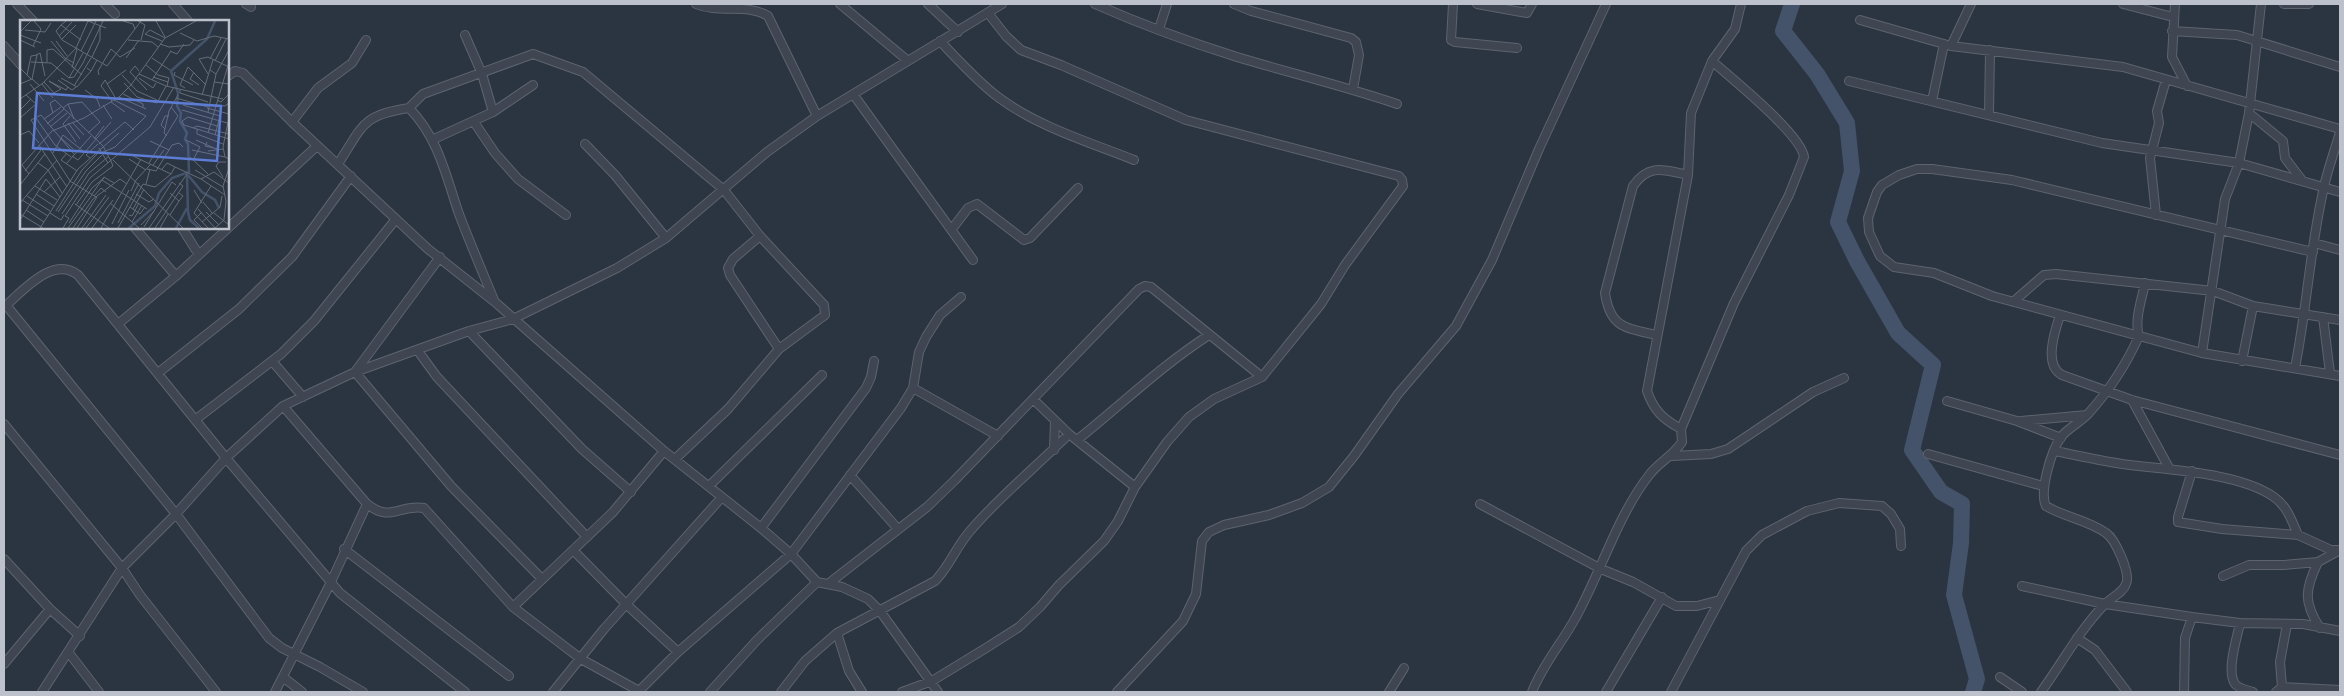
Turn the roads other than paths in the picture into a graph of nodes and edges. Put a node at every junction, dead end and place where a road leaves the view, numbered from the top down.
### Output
1 (17, 4) edge
2 (105, 4) edge
3 (173, 4) edge
4 (696, 4) edge
5 (840, 4) edge
6 (928, 4) edge
7 (1002, 4) edge
8 (1094, 4) edge
9 (1167, 4) edge
10 (1234, 4) edge
11 (1453, 4) edge
12 (1477, 4) edge
13 (1532, 4) edge
14 (1606, 4) edge
15 (1741, 4) edge
16 (1971, 4) edge
17 (2123, 4) edge
18 (2175, 4) edge
19 (2261, 4) edge
20 (2284, 4) edge
21 (2308, 4) edge
22 (988, 13) junction
23 (115, 14) dead end
24 (2173, 17) junction
25 (32, 20) edge
26 (187, 20) edge
27 (1860, 20) dead end
28 (1159, 30) junction
29 (2172, 31) junction
30 (958, 32) junction
31 (465, 35) dead end
32 (366, 40) dead end
33 (2257, 40) junction
34 (940, 41) junction
35 (1947, 45) junction
36 (4, 46) edge
37 (1517, 48) dead end
38 (1990, 50) junction
39 (908, 60) junction
40 (1712, 61) junction
41 (20, 64) edge
42 (2340, 67) edge
43 (482, 74) junction
44 (229, 75) edge
45 (2166, 80) junction
46 (1849, 81) dead end
47 (534, 85) dead end
48 (2186, 86) junction
49 (1353, 89) junction
50 (853, 94) junction
51 (1932, 101) junction
52 (1397, 104) dead end
53 (2250, 104) junction
54 (409, 108) junction
55 (492, 112) junction
56 (2249, 113) junction
57 (1989, 114) junction
58 (817, 116) junction
59 (292, 122) junction
60 (474, 122) junction
61 (2340, 131) edge
62 (434, 139) junction
63 (585, 144) dead end
64 (317, 146) junction
65 (2152, 151) junction
66 (1134, 160) dead end
67 (2239, 163) junction
68 (338, 164) junction
69 (1688, 175) junction
70 (351, 176) junction
71 (2302, 180) junction
72 (2324, 187) junction
73 (1078, 188) dead end
74 (724, 190) junction
75 (2340, 192) edge
76 (566, 215) dead end
77 (2156, 215) junction
78 (396, 219) junction
79 (229, 225) edge
80 (136, 229) edge
81 (183, 229) edge
82 (225, 229) edge
83 (952, 230) junction
84 (2219, 230) junction
85 (760, 236) junction
86 (666, 238) junction
87 (2314, 243) junction
88 (2340, 250) edge
89 (2313, 252) junction
90 (200, 255) junction
91 (440, 257) junction
92 (973, 260) dead end
93 (176, 276) junction
94 (2146, 283) junction
95 (2213, 291) junction
96 (961, 298) dead end
97 (495, 302) junction
98 (2013, 302) junction
99 (5, 306) edge
100 (2252, 306) junction
101 (2060, 315) junction
102 (2305, 315) junction
103 (2323, 317) junction
104 (513, 319) junction
105 (2340, 320) edge
106 (118, 324) junction
107 (469, 330) junction
108 (1209, 335) junction
109 (1656, 335) junction
110 (2139, 336) junction
111 (779, 349) junction
112 (418, 351) junction
113 (2202, 353) junction
114 (272, 361) junction
115 (874, 361) dead end
116 (2242, 361) junction
117 (2295, 368) junction
118 (355, 372) junction
119 (2330, 373) junction
120 (158, 374) junction
121 (822, 375) dead end
122 (2340, 376) edge
123 (1262, 377) junction
124 (1844, 378) dead end
125 (913, 388) junction
126 (2107, 390) junction
127 (303, 397) junction
128 (1033, 399) junction
129 (2132, 400) junction
130 (1947, 401) dead end
131 (283, 406) junction
132 (2087, 415) junction
133 (195, 420) junction
134 (1055, 421) junction
135 (2017, 421) junction
136 (4, 424) edge
137 (1681, 429) junction
138 (1069, 434) junction
139 (998, 436) junction
140 (2061, 438) junction
141 (1077, 440) junction
142 (1054, 450) junction
143 (664, 451) junction
144 (2055, 451) junction
145 (1928, 454) dead end
146 (2340, 455) edge
147 (1672, 456) junction
148 (226, 458) junction
149 (675, 459) junction
150 (2168, 468) junction
151 (2192, 471) junction
152 (850, 476) junction
153 (709, 486) junction
154 (2043, 486) junction
155 (1135, 487) junction
156 (631, 492) junction
157 (722, 497) junction
158 (367, 504) junction
159 (1480, 504) dead end
160 (176, 514) junction
161 (761, 528) junction
162 (898, 529) junction
163 (2298, 535) junction
164 (587, 537) junction
165 (1901, 546) dead end
166 (344, 549) junction
167 (2340, 550) edge
168 (574, 551) junction
169 (791, 554) junction
170 (4, 559) edge
171 (2318, 562) junction
172 (122, 568) junction
173 (1601, 569) junction
174 (2223, 576) dead end
175 (542, 578) junction
176 (331, 582) junction
177 (817, 582) junction
178 (828, 584) junction
179 (2022, 586) dead end
180 (1662, 598) junction
181 (1720, 600) junction
182 (626, 604) junction
183 (2105, 604) junction
184 (513, 607) junction
185 (50, 609) junction
186 (880, 611) junction
187 (2192, 617) junction
188 (2240, 624) junction
189 (2287, 624) junction
190 (2320, 628) junction
191 (2340, 631) edge
192 (837, 633) junction
193 (80, 636) junction
194 (2077, 638) junction
195 (678, 652) junction
196 (69, 653) junction
197 (295, 654) junction
198 (581, 659) junction
199 (4, 664) edge
200 (1404, 668) dead end
201 (283, 676) junction
202 (509, 676) dead end
203 (2000, 676) dead end
204 (932, 681) junction
205 (2279, 690) edge
206 (2340, 690) edge
207 (42, 692) edge
208 (99, 692) edge
209 (216, 692) edge
210 (275, 692) edge
211 (302, 692) edge
212 (363, 692) edge
213 (465, 692) edge
214 (553, 692) edge
215 (638, 692) edge
216 (710, 692) edge
217 (781, 692) edge
218 (862, 692) edge
219 (902, 692) edge
220 (938, 692) edge
221 (1117, 692) edge
222 (1389, 692) edge
223 (1532, 692) edge
224 (1606, 692) edge
225 (1671, 692) edge
226 (2022, 692) edge
227 (2041, 692) edge
228 (2128, 692) edge
229 (2184, 692) edge
230 (2253, 692) edge

1 - 25 street
2 - 23 street
3 - 26 street
4 - 58 street
5 - 39 street
6 - 30 street
7 - 22 street
8 - 28 street
9 - 28 street
10 - 49 street
11 - 37 street
12 - 13 street
14 - 221 street
15 - 40 street
16 - 35 street
17 - 24 street
18 - 24 street
19 - 33 street
20 - 21 street
22 - 30 street
22 - 123 street
24 - 29 street
27 - 35 street
28 - 49 street
29 - 33 street
29 - 48 street
30 - 34 street
31 - 43 street
32 - 59 street
33 - 42 street
33 - 53 street
34 - 39 street
34 - 66 street
35 - 38 street
35 - 51 street
36 - 41 street
38 - 45 street
38 - 57 street
39 - 50 street
40 - 69 street
40 - 137 street
43 - 54 street
43 - 55 street
43 - 74 street
44 - 59 street
45 - 48 street
45 - 65 street
46 - 51 street
47 - 55 street
48 - 53 street
49 - 52 street
50 - 58 street
50 - 83 street
51 - 57 street
53 - 56 street
53 - 61 street
54 - 62 street
54 - 68 street
55 - 60 street
56 - 67 street
56 - 71 street
57 - 65 street
58 - 74 street
59 - 64 street
60 - 62 street
60 - 76 street
61 - 72 street
62 - 97 street
63 - 86 street
64 - 68 street
64 - 79 street
65 - 67 street
65 - 77 street
67 - 71 street
67 - 84 street
68 - 70 street
69 - 109 street
69 - 109 street
70 - 78 street
70 - 120 street
71 - 72 street
72 - 75 street
72 - 87 street
73 - 83 street
74 - 85 street
74 - 86 street
77 - 84 street
77 - 98 street
78 - 91 street
78 - 114 street
80 - 93 street
81 - 90 street
82 - 90 street
83 - 92 street
84 - 89 street
84 - 95 street
85 - 111 street
85 - 111 street
86 - 104 street
87 - 88 street
87 - 89 street
89 - 102 street
90 - 93 street
91 - 97 street
91 - 118 street
93 - 106 street
94 - 95 street
94 - 98 street
94 - 110 street
95 - 100 street
95 - 113 street
96 - 125 street
97 - 104 street
98 - 101 street
99 - 106 street
99 - 160 street
100 - 102 street
100 - 116 street
101 - 110 street
101 - 126 street
102 - 103 street
102 - 117 street
103 - 105 street
103 - 119 street
104 - 107 street
104 - 143 street
106 - 120 street
107 - 112 street
107 - 156 street
108 - 123 street
108 - 128 street
108 - 141 street
109 - 137 street
110 - 113 street
110 - 126 street
111 - 149 street
112 - 118 street
112 - 164 street
113 - 116 street
114 - 127 street
114 - 133 street
115 - 161 street
116 - 117 street
117 - 119 street
118 - 127 street
118 - 175 street
119 - 122 street
120 - 133 street
121 - 153 street
123 - 155 street
124 - 147 street
125 - 139 street
125 - 152 street
126 - 129 street
126 - 132 street
127 - 131 street
128 - 134 street
128 - 139 street
129 - 146 street
129 - 150 street
130 - 135 street
131 - 148 street
131 - 158 street
132 - 135 street
132 - 140 street
133 - 148 street
134 - 138 street
134 - 142 street
135 - 140 street
136 - 172 street
137 - 147 street
138 - 141 street
138 - 142 street
139 - 162 street
140 - 144 street
141 - 155 street
142 - 186 street
143 - 149 street
143 - 156 street
144 - 150 street
144 - 154 street
145 - 154 street
147 - 173 street
148 - 160 street
148 - 176 street
149 - 153 street
150 - 151 street
151 - 163 street
151 - 163 street
152 - 162 street
152 - 169 street
153 - 157 street
154 - 183 street
155 - 204 street
156 - 164 street
157 - 161 street
157 - 182 street
158 - 166 street
158 - 184 street
159 - 173 street
160 - 172 street
160 - 197 street
161 - 169 street
162 - 178 street
163 - 167 street
164 - 168 street
165 - 181 street
166 - 176 street
166 - 202 street
167 - 171 street
168 - 175 street
168 - 182 street
169 - 177 street
169 - 195 street
170 - 185 street
171 - 174 street
171 - 190 street
172 - 193 street
172 - 209 street
173 - 180 street
173 - 223 street
175 - 184 street
176 - 197 street
176 - 213 street
177 - 178 street
177 - 216 street
178 - 186 street
179 - 183 street
180 - 181 street
180 - 224 street
181 - 225 street
182 - 195 street
182 - 198 street
183 - 187 street
183 - 194 street
184 - 198 street
185 - 193 street
185 - 199 street
186 - 192 street
186 - 204 street
187 - 188 street
187 - 229 street
188 - 189 street
188 - 230 street
189 - 190 street
189 - 205 street
190 - 191 street
192 - 217 street
192 - 218 street
193 - 196 street
194 - 227 street
194 - 228 street
195 - 215 street
196 - 207 street
196 - 208 street
197 - 201 street
197 - 212 street
198 - 214 street
198 - 215 street
200 - 222 street
201 - 210 street
201 - 211 street
203 - 226 street
204 - 219 street
204 - 220 street
205 - 206 street

